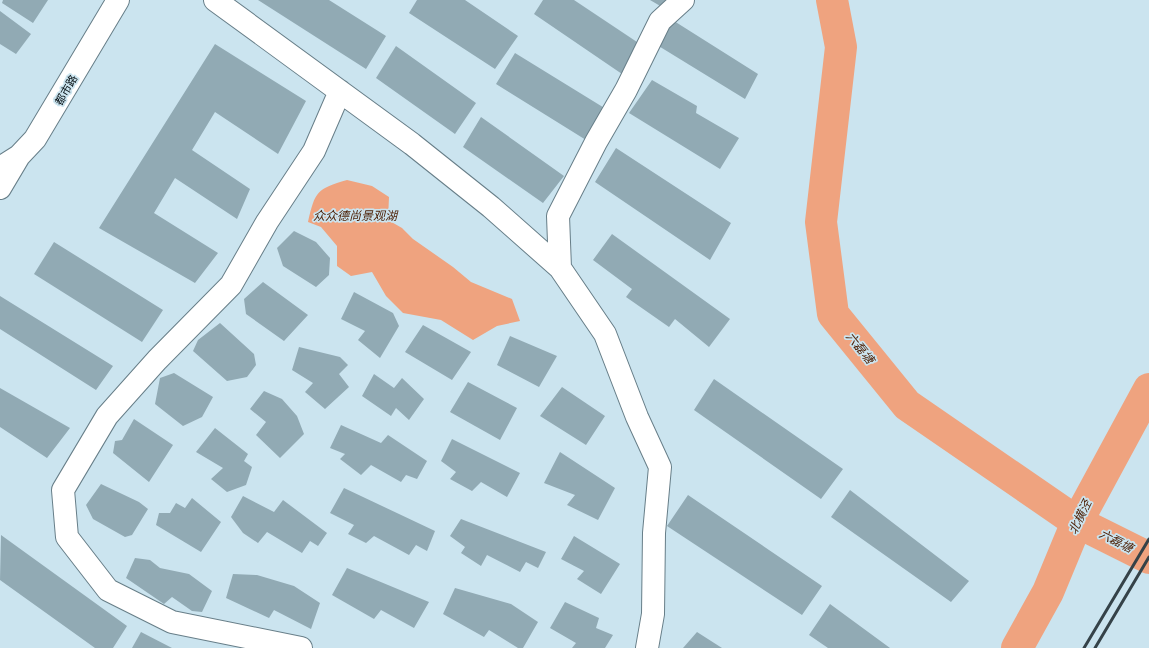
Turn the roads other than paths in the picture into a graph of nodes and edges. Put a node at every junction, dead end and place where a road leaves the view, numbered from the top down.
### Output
1 (118, 0) edge
2 (215, 0) edge
3 (683, 0) edge
4 (340, 91) junction
5 (19, 156) junction
6 (0, 168) edge
7 (0, 188) edge
8 (560, 268) junction
9 (301, 648) edge
10 (646, 648) edge

1 - 5 street, 都市路
2 - 4 street
3 - 8 street
4 - 8 street
4 - 9 street
5 - 6 street, 都市路
5 - 7 street
8 - 10 street

